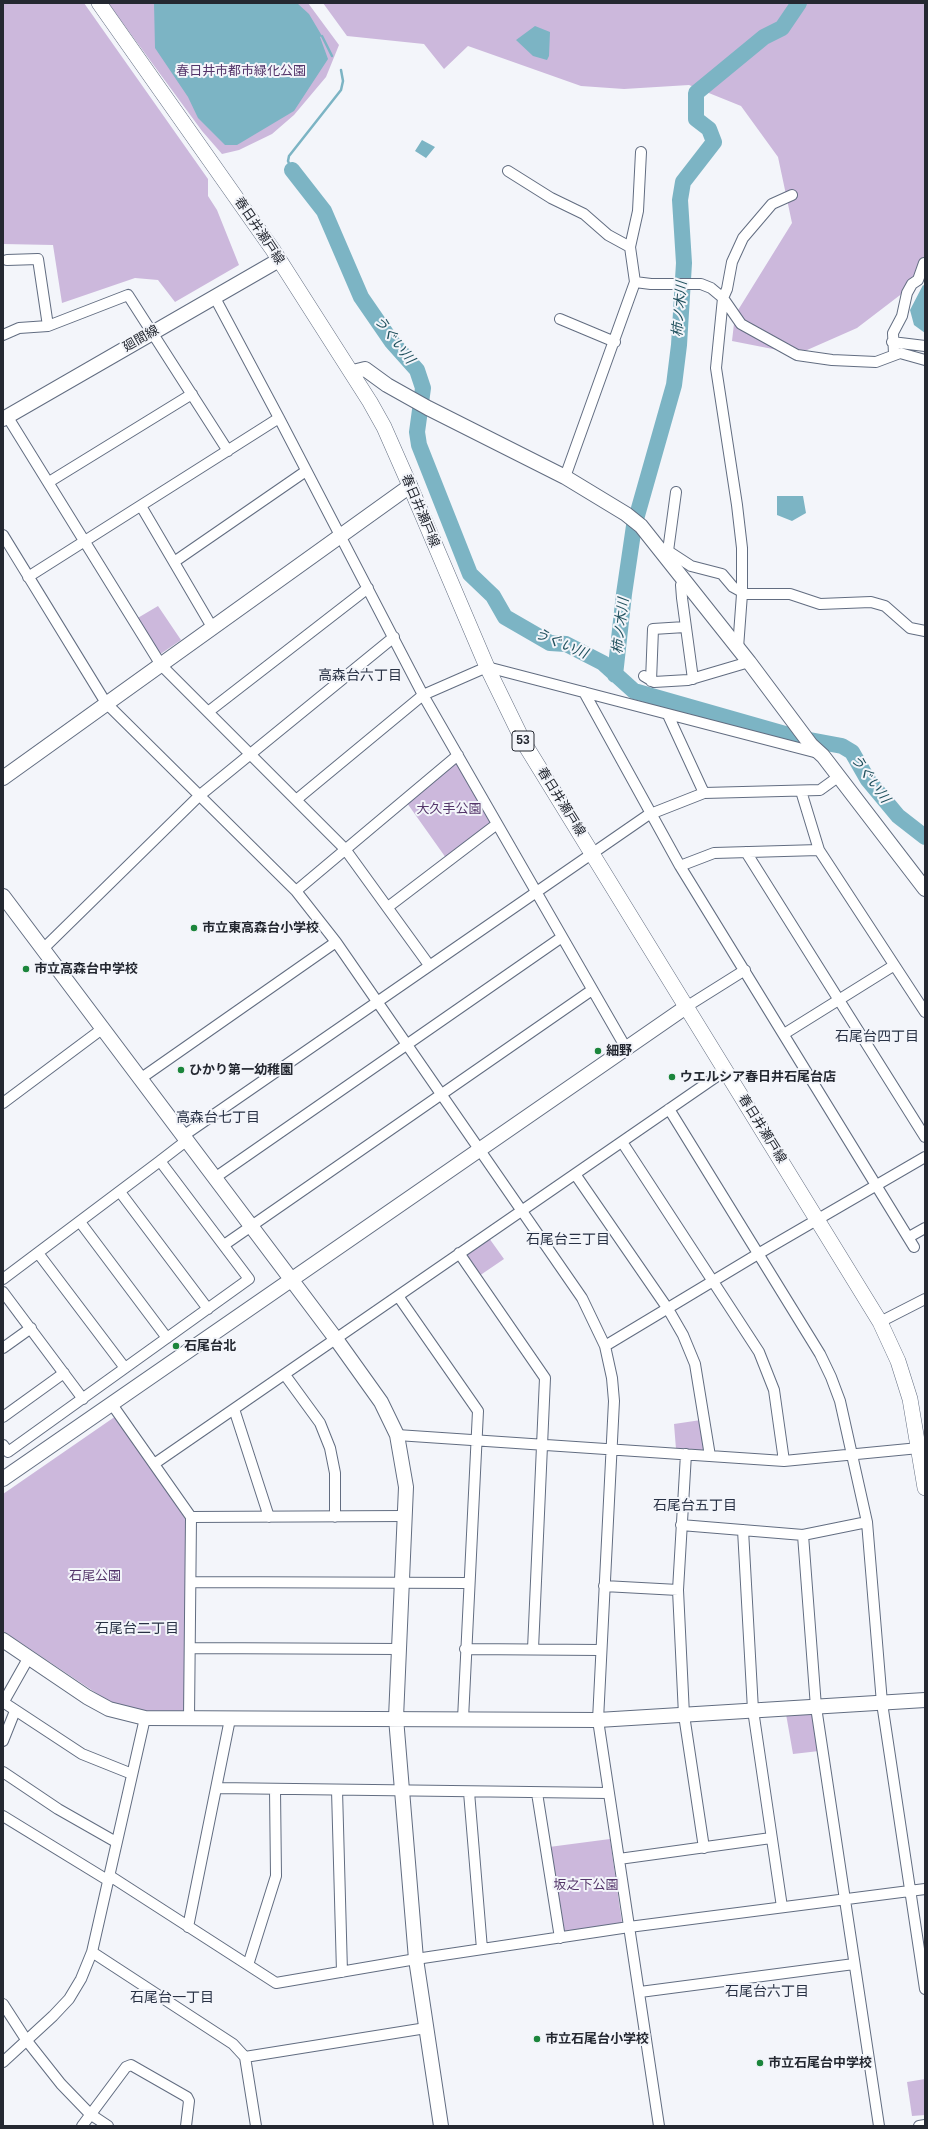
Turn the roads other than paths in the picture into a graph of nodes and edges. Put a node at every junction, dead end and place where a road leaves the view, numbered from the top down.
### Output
1 (99, 3) edge
2 (641, 152) dead end
3 (508, 171) dead end
4 (792, 195) dead end
5 (630, 247) junction
6 (7, 260) dead end
7 (278, 260) junction
8 (924, 263) edge
9 (635, 282) junction
10 (214, 296) junction
11 (723, 298) junction
12 (560, 319) dead end
13 (48, 326) junction
14 (152, 332) junction
15 (3, 335) edge
16 (615, 342) junction
17 (892, 342) junction
18 (925, 346) edge
19 (894, 354) junction
20 (925, 360) edge
21 (353, 372) junction
22 (192, 394) junction
23 (5, 417) edge
24 (279, 418) junction
25 (228, 450) junction
26 (306, 471) junction
27 (565, 477) junction
28 (49, 482) junction
29 (410, 486) junction
30 (676, 492) dead end
31 (141, 506) junction
32 (3, 535) edge
33 (341, 537) junction
34 (85, 541) junction
35 (666, 552) junction
36 (174, 562) junction
37 (28, 577) junction
38 (684, 580) junction
39 (368, 588) junction
40 (742, 593) junction
41 (212, 627) junction
42 (685, 627) junction
43 (925, 631) edge
44 (394, 637) junction
45 (738, 648) junction
46 (749, 662) junction
47 (161, 665) junction
48 (487, 667) junction
49 (693, 679) junction
50 (584, 692) junction
51 (423, 695) junction
52 (106, 703) junction
53 (208, 712) junction
54 (668, 715) junction
55 (811, 745) junction
56 (251, 755) junction
57 (458, 755) junction
58 (838, 777) junction
59 (3, 778) edge
60 (801, 791) junction
61 (704, 792) junction
62 (199, 796) junction
63 (296, 800) junction
64 (651, 814) junction
65 (497, 824) junction
66 (345, 850) junction
67 (819, 850) junction
68 (592, 852) junction
69 (746, 852) junction
70 (680, 866) junction
71 (925, 889) edge
72 (296, 891) junction
73 (536, 892) junction
74 (3, 896) edge
75 (388, 907) junction
76 (562, 937) junction
77 (336, 942) junction
78 (43, 949) junction
79 (429, 965) junction
80 (893, 966) junction
81 (744, 970) junction
82 (592, 990) junction
83 (838, 1000) junction
84 (377, 1002) junction
85 (686, 1007) junction
86 (925, 1012) edge
87 (102, 1029) junction
88 (784, 1034) junction
89 (407, 1045) junction
90 (626, 1048) junction
91 (726, 1070) junction
92 (140, 1079) junction
93 (441, 1094) junction
94 (3, 1103) edge
95 (669, 1109) junction
96 (925, 1136) edge
97 (184, 1139) junction
98 (622, 1142) junction
99 (480, 1150) junction
100 (925, 1157) edge
101 (160, 1161) junction
102 (575, 1174) junction
103 (216, 1177) junction
104 (877, 1186) junction
105 (120, 1192) junction
106 (521, 1212) junction
107 (818, 1220) junction
108 (80, 1222) junction
109 (251, 1227) junction
110 (925, 1228) edge
111 (224, 1245) junction
112 (38, 1253) junction
113 (459, 1253) junction
114 (758, 1254) junction
115 (3, 1279) edge
116 (292, 1281) junction
117 (713, 1282) junction
118 (3, 1292) edge
119 (398, 1296) junction
120 (925, 1299) edge
121 (208, 1309) junction
122 (668, 1309) junction
123 (880, 1322) junction
124 (31, 1328) junction
125 (167, 1338) junction
126 (336, 1339) junction
127 (605, 1346) junction
128 (3, 1348) edge
129 (125, 1368) junction
130 (64, 1373) junction
131 (285, 1375) junction
132 (83, 1399) junction
133 (112, 1403) junction
134 (234, 1409) junction
135 (3, 1417) edge
136 (397, 1435) junction
137 (475, 1440) junction
138 (3, 1445) edge
139 (542, 1446) junction
140 (919, 1448) junction
141 (612, 1450) junction
142 (686, 1454) junction
143 (854, 1454) junction
144 (710, 1456) junction
145 (784, 1462) junction
146 (154, 1464) junction
147 (3, 1479) edge
148 (925, 1488) edge
149 (190, 1516) junction
150 (406, 1516) junction
151 (269, 1517) junction
152 (336, 1517) junction
153 (867, 1522) junction
154 (681, 1525) junction
155 (743, 1530) junction
156 (803, 1535) junction
157 (191, 1582) junction
158 (402, 1582) junction
159 (468, 1583) junction
160 (604, 1586) junction
161 (678, 1590) junction
162 (3, 1640) edge
163 (190, 1648) junction
164 (399, 1649) junction
165 (465, 1649) junction
166 (533, 1649) junction
167 (600, 1650) junction
168 (29, 1657) junction
169 (925, 1700) edge
170 (3, 1703) edge
171 (882, 1703) junction
172 (816, 1707) junction
173 (753, 1710) junction
174 (16, 1711) junction
175 (684, 1715) junction
176 (145, 1718) junction
177 (189, 1718) junction
178 (396, 1718) junction
179 (230, 1719) junction
180 (463, 1719) junction
181 (598, 1720) junction
182 (3, 1741) edge
183 (3, 1772) edge
184 (132, 1774) junction
185 (216, 1788) junction
186 (275, 1790) junction
187 (337, 1790) junction
188 (401, 1791) junction
189 (470, 1792) junction
190 (537, 1793) junction
191 (608, 1793) junction
192 (3, 1816) edge
193 (771, 1838) junction
194 (116, 1842) junction
195 (704, 1848) junction
196 (619, 1860) junction
197 (109, 1878) junction
198 (925, 1890) edge
199 (910, 1891) junction
200 (845, 1899) junction
201 (782, 1907) junction
202 (188, 1927) junction
203 (629, 1927) junction
204 (560, 1938) junction
205 (482, 1949) junction
206 (92, 1952) junction
207 (416, 1959) junction
208 (854, 1964) junction
209 (248, 1965) junction
210 (342, 1972) junction
211 (925, 1989) edge
212 (640, 1992) junction
213 (3, 2004) edge
214 (426, 2028) junction
215 (27, 2041) junction
216 (245, 2057) junction
217 (3, 2062) edge
218 (90, 2114) junction
219 (925, 2125) edge
220 (82, 2126) edge
221 (108, 2126) edge
222 (186, 2126) edge
223 (256, 2126) edge
224 (441, 2126) edge
225 (659, 2126) edge
226 (879, 2126) edge
227 (919, 2126) edge

1 - 7 main road, 春日井瀬戸線 / 53
2 - 5 street
3 - 5 street
4 - 11 street
5 - 9 street
6 - 13 street
7 - 10 street, 廻間線
7 - 21 main road, 春日井瀬戸線 / 53
8 - 17 street
9 - 11 street
9 - 16 street
10 - 14 street, 廻間線
10 - 24 street
11 - 19 street
11 - 40 street
12 - 16 street
13 - 14 street
13 - 15 street
14 - 22 street
14 - 23 street, 廻間線
16 - 27 street
17 - 18 street
17 - 19 street
19 - 20 street
21 - 27 street
21 - 29 main road, 春日井瀬戸線 / 53
22 - 25 street
22 - 28 street
23 - 28 street
24 - 25 street
24 - 26 street
25 - 31 street
26 - 33 street
26 - 36 street
27 - 35 street
28 - 34 street
29 - 33 street
29 - 48 main road, 春日井瀬戸線 / 53
30 - 35 street
31 - 34 street
31 - 36 street
32 - 37 street
33 - 39 street
33 - 41 street
34 - 37 street
34 - 47 street
35 - 38 street
35 - 40 street
36 - 41 street
37 - 52 street
38 - 42 street
38 - 45 street
39 - 44 street
39 - 53 street
40 - 43 street
40 - 45 street
41 - 47 street
42 - 49 street
42 - 49 street
44 - 51 street
44 - 56 street
45 - 46 street
46 - 49 street
46 - 55 street
47 - 52 street
47 - 53 street
48 - 50 street
48 - 51 street
48 - 68 main road, 春日井瀬戸線 / 53
50 - 54 street
50 - 64 street
51 - 57 street
51 - 63 street
52 - 59 street
52 - 62 street
53 - 56 street
54 - 55 street
54 - 61 street
55 - 58 street
56 - 62 street
56 - 63 street
57 - 65 street
57 - 66 street
58 - 60 street
58 - 71 street
60 - 61 street
60 - 67 street
61 - 64 street
62 - 72 street
62 - 78 street
63 - 66 street
64 - 68 street
64 - 70 street
65 - 73 street
65 - 75 street
66 - 72 street
66 - 75 street
67 - 69 street
67 - 80 street
68 - 73 street
68 - 85 main road, 春日井瀬戸線 / 53
69 - 70 street
69 - 83 street
70 - 81 street
72 - 77 street
73 - 76 street
73 - 79 street
74 - 78 street
75 - 79 street
76 - 82 street
76 - 89 street
77 - 84 street
77 - 92 street
78 - 87 street
79 - 84 street
80 - 83 street
80 - 86 street
81 - 85 street
81 - 88 street
82 - 90 street
82 - 93 street
83 - 88 street
83 - 96 street
84 - 89 street
84 - 97 street
85 - 90 street
85 - 91 main road, 春日井瀬戸線 / 53
87 - 92 street
87 - 94 street
88 - 104 street
89 - 93 street
89 - 103 street
90 - 99 street
91 - 95 street
91 - 107 main road, 春日井瀬戸線 / 53
92 - 97 street
93 - 99 street
93 - 109 street
95 - 98 street
95 - 114 street
97 - 101 street
97 - 103 street
98 - 102 street
98 - 117 street
99 - 106 street
99 - 116 street
100 - 104 street
101 - 105 street
101 - 111 street
102 - 106 street
102 - 122 street
103 - 109 street
104 - 107 street
104 - 110 street
105 - 108 street
105 - 121 street
106 - 113 street
106 - 127 street
107 - 114 street
107 - 123 main road, 春日井瀬戸線 / 53
108 - 112 street
108 - 125 street
109 - 111 street
109 - 116 street
111 - 121 street
112 - 115 street
112 - 129 street
113 - 119 street
113 - 139 street
114 - 117 street
114 - 143 street
116 - 126 street
116 - 133 street
117 - 122 street
117 - 145 street
118 - 124 street
119 - 126 street
119 - 137 street
120 - 123 street
121 - 125 street
122 - 127 street
122 - 144 street
123 - 140 main road, 春日井瀬戸線 / 53
124 - 128 street
124 - 130 street
125 - 129 street
126 - 131 street
126 - 136 street
127 - 141 street
129 - 132 street
130 - 132 street
130 - 135 street
131 - 134 street
131 - 152 street
132 - 138 street
133 - 146 street
133 - 147 street
134 - 146 street
134 - 151 street
136 - 137 street
136 - 150 street
137 - 139 street
137 - 159 street
139 - 141 street
139 - 166 street
140 - 143 street
140 - 148 main road, 春日井瀬戸線 / 53
141 - 142 street
141 - 160 street
142 - 144 street
142 - 154 street
143 - 145 street
143 - 153 street
144 - 145 street
146 - 149 street
149 - 151 street
149 - 157 street
150 - 152 street
150 - 158 street
151 - 152 street
153 - 156 street
153 - 171 street
154 - 155 street
154 - 161 street
155 - 156 street
155 - 173 street
156 - 172 street
157 - 158 street
157 - 163 street
158 - 159 street
158 - 164 street
159 - 165 street
160 - 161 street
160 - 167 street
161 - 175 street
162 - 168 street
163 - 164 street
163 - 177 street
164 - 178 street
165 - 166 street
165 - 180 street
166 - 167 street
167 - 181 street
168 - 170 street
168 - 176 street
169 - 171 street
170 - 174 street
171 - 172 street
171 - 199 street
172 - 173 street
172 - 200 street
173 - 175 street
173 - 193 street
174 - 182 street
174 - 184 street
175 - 181 street
175 - 195 street
176 - 177 street
176 - 184 street
177 - 179 street
178 - 179 street
178 - 180 street
178 - 188 street
179 - 185 street
180 - 181 street
181 - 191 street
183 - 194 street
184 - 194 street
185 - 186 street
185 - 202 street
186 - 187 street
186 - 209 street
187 - 188 street
187 - 210 street
188 - 189 street
188 - 207 street
189 - 190 street
189 - 205 street
190 - 191 street
190 - 204 street
191 - 196 street
192 - 197 street
193 - 195 street
193 - 201 street
194 - 197 street
195 - 196 street
196 - 203 street
197 - 202 street
197 - 206 street
198 - 199 street
199 - 200 street
199 - 211 street
200 - 201 street
200 - 208 street
201 - 203 street
202 - 209 street
203 - 204 street
203 - 212 street
204 - 205 street
205 - 207 street
206 - 215 street
206 - 216 street
207 - 210 street
207 - 214 street
208 - 212 street
208 - 226 street
209 - 210 street
212 - 225 street
213 - 215 street
214 - 216 street
214 - 224 street
215 - 217 street
215 - 218 street
216 - 223 street
218 - 220 street
218 - 221 street
218 - 222 street
219 - 227 street

